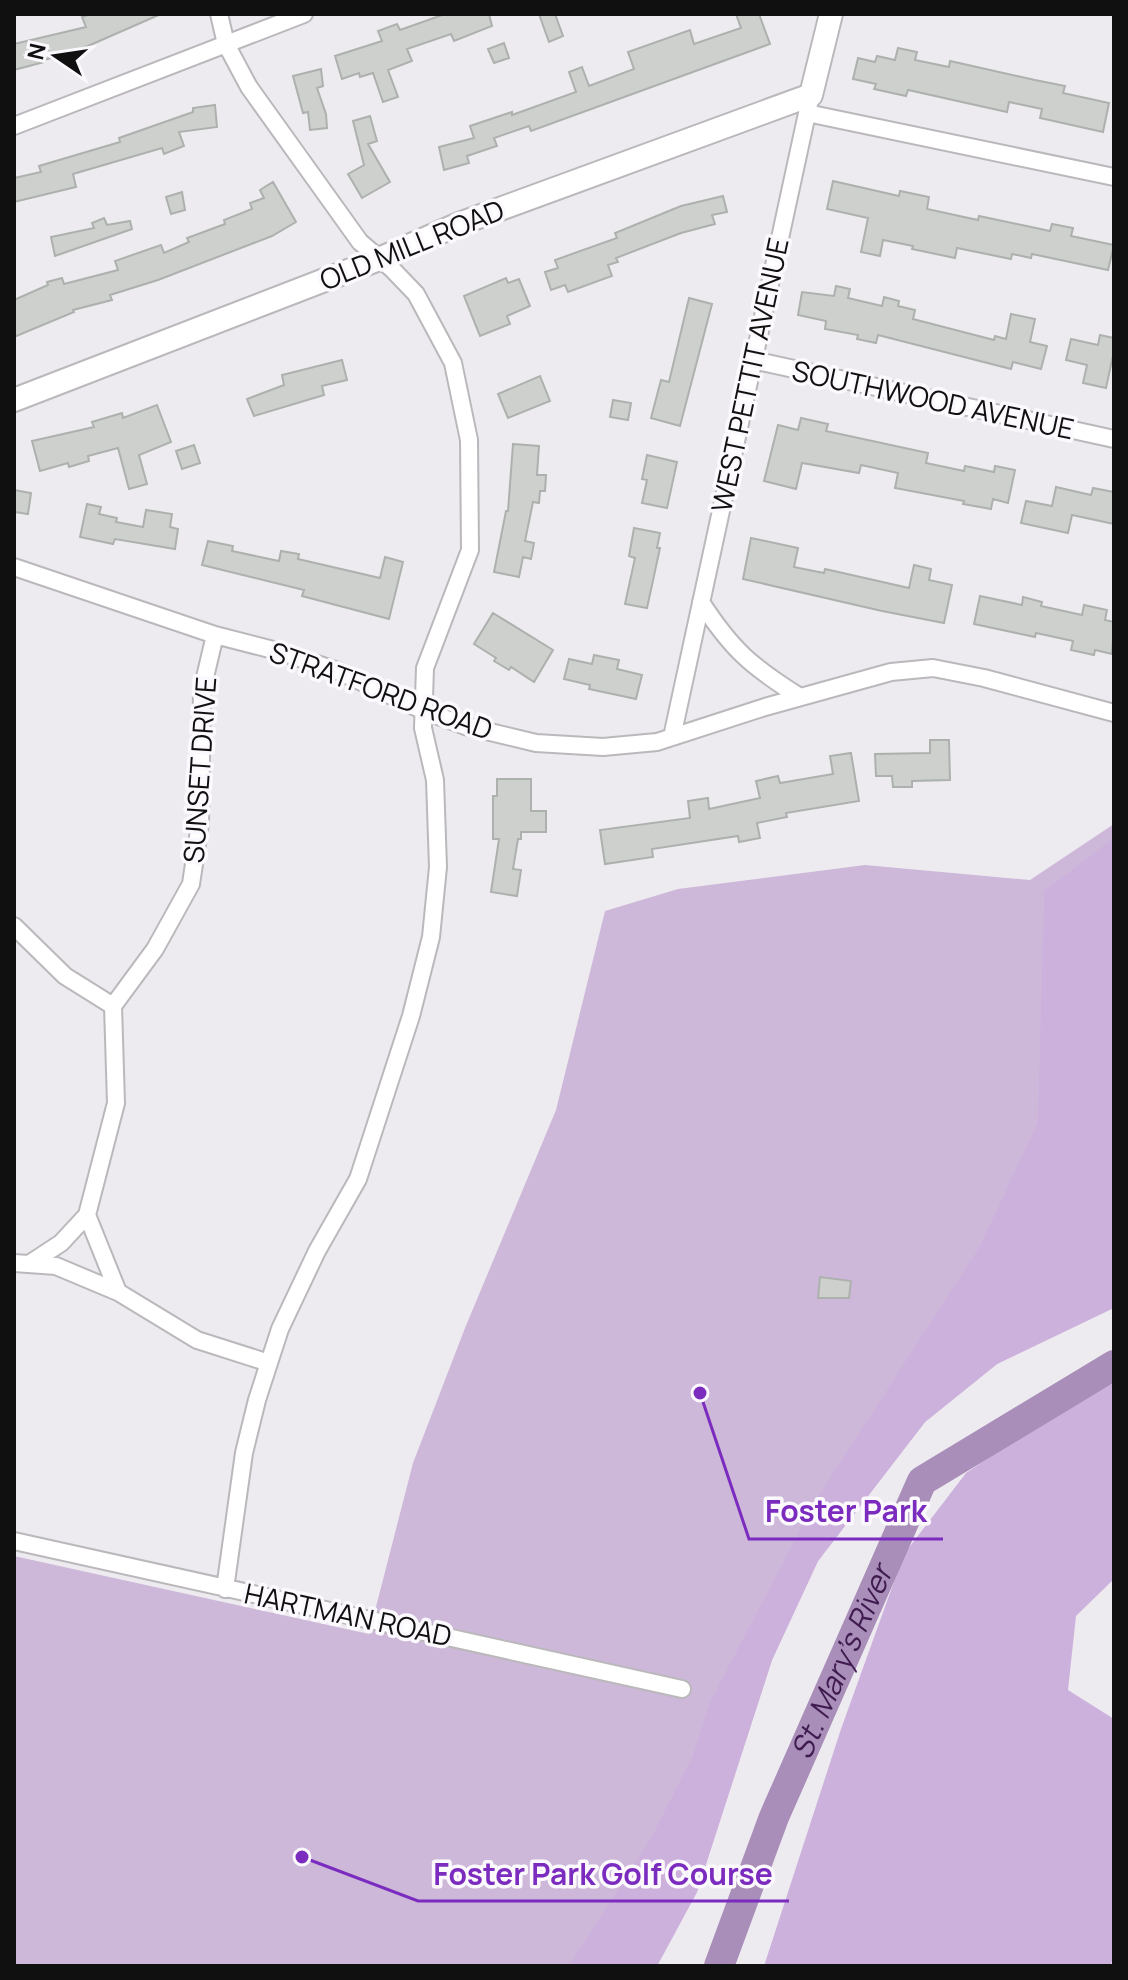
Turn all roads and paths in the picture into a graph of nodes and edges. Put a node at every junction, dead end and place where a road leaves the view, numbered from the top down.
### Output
1 (219, 14) edge
2 (304, 14) edge
3 (831, 14) edge
4 (226, 44) junction
5 (809, 104) junction
6 (14, 126) edge
7 (1114, 177) edge
8 (379, 259) junction
9 (753, 360) junction
10 (14, 400) edge
11 (1114, 439) edge
12 (14, 567) edge
13 (701, 602) junction
14 (215, 635) junction
15 (800, 697) junction
16 (422, 710) junction
17 (1114, 713) edge
18 (672, 737) junction
19 (14, 926) edge
20 (113, 1006) junction
21 (87, 1215) junction
22 (22, 1263) edge
23 (118, 1292) junction
24 (269, 1363) junction
25 (14, 1541) edge
26 (225, 1589) junction
27 (682, 1689) dead end

1 - 4 street
2 - 4 street
3 - 5 main road, WEST PETTIT AVENUE
4 - 6 street
4 - 8 street
5 - 7 street
5 - 8 main road, OLD MILL ROAD
5 - 9 street, WEST PETTIT AVENUE
8 - 10 main road, OLD MILL ROAD
8 - 16 street
9 - 11 street, SOUTHWOOD AVENUE
9 - 13 street, WEST PETTIT AVENUE
12 - 14 street, STRATFORD ROAD
13 - 15 street
13 - 18 street, WEST PETTIT AVENUE
14 - 16 street, STRATFORD ROAD
14 - 20 street, SUNSET DRIVE
15 - 17 street, STRATFORD ROAD
15 - 18 street, STRATFORD ROAD
16 - 18 street, STRATFORD ROAD
16 - 24 street
19 - 20 street
20 - 21 street
21 - 22 street
21 - 23 street
22 - 23 street
23 - 24 street
24 - 26 street
25 - 26 street, HARTMAN ROAD
26 - 27 street, HARTMAN ROAD

